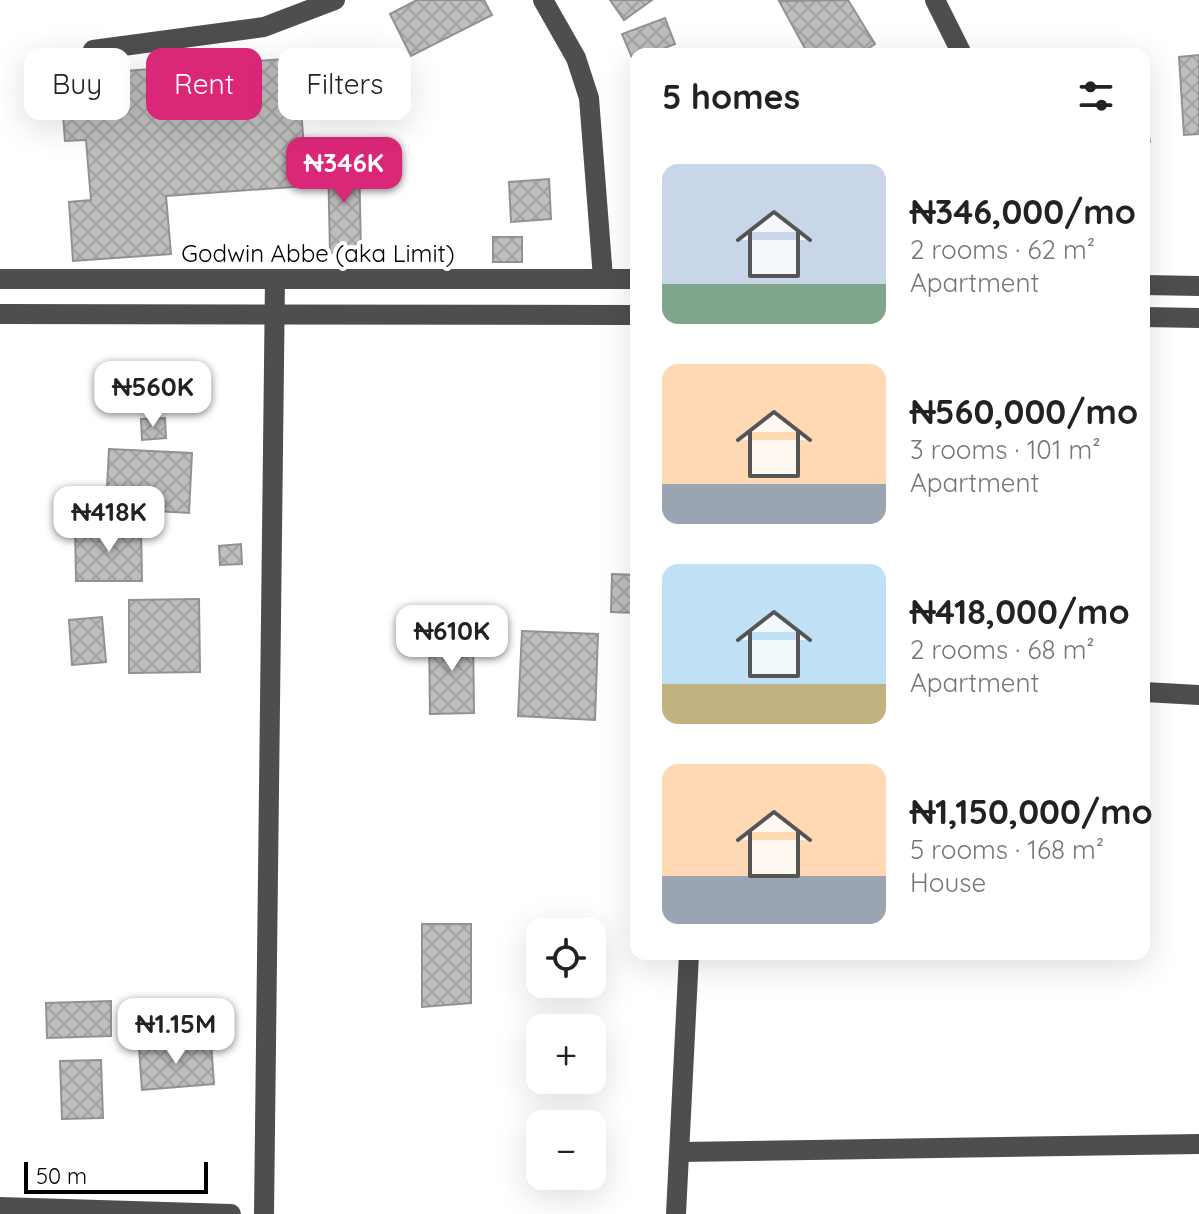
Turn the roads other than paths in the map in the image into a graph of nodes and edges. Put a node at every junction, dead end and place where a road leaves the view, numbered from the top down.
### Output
1 (335, 0) edge
2 (543, 0) edge
3 (935, 0) edge
4 (108, 48) edge
5 (959, 48) edge
6 (603, 278) junction
7 (0, 279) edge
8 (275, 279) junction
9 (630, 279) edge
10 (1150, 285) edge
11 (1199, 286) edge
12 (0, 314) edge
13 (273, 314) junction
14 (630, 315) edge
15 (1150, 317) edge
16 (1199, 318) edge
17 (1150, 692) edge
18 (1199, 695) edge
19 (689, 960) edge
20 (1199, 1144) edge
21 (680, 1152) junction
22 (0, 1207) edge
23 (231, 1214) edge
24 (264, 1214) edge
25 (676, 1214) edge

1 - 4 street
2 - 6 street
3 - 5 street
6 - 8 street, Godwin Abbe (aka Limit)
6 - 9 street, Godwin Abbe (aka Limit)
7 - 8 street, Godwin Abbe (aka Limit)
8 - 13 street
10 - 11 street
12 - 13 street
13 - 14 street
13 - 24 street
15 - 16 street
17 - 18 street
19 - 21 street
20 - 21 street
21 - 25 street
22 - 23 street

